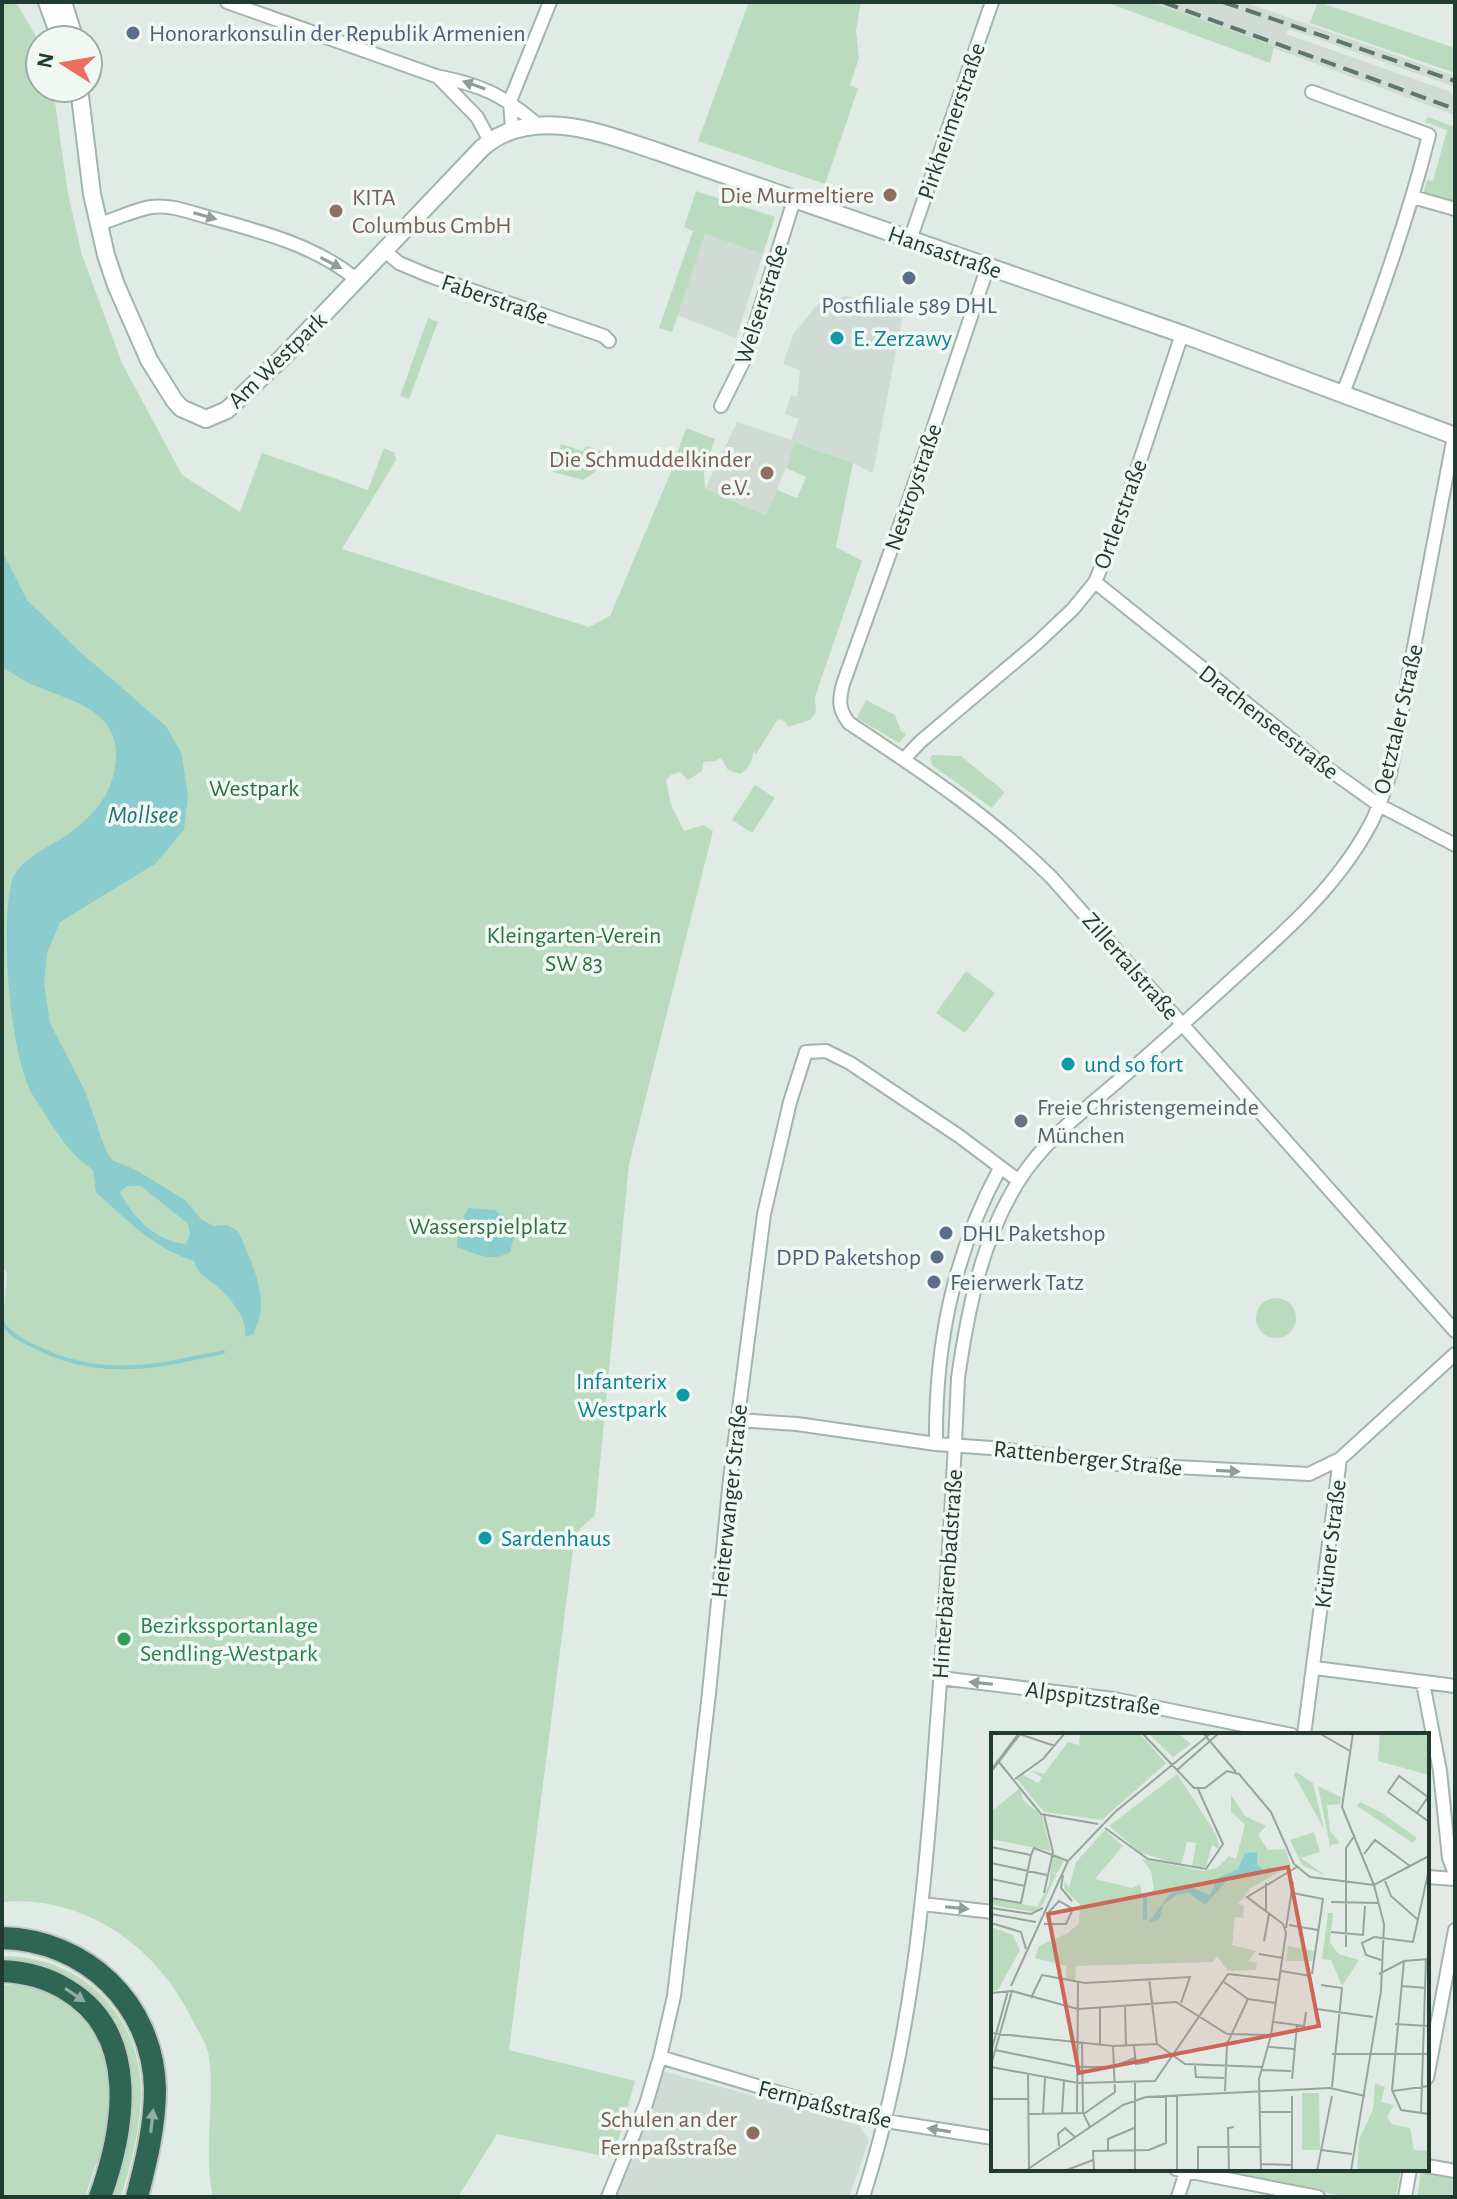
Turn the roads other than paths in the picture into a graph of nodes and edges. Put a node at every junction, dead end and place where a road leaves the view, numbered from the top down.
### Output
1 (47, 2) edge
2 (63, 2) edge
3 (550, 2) edge
4 (992, 2) edge
5 (232, 3) edge
6 (55, 24) edge
7 (70, 24) edge
8 (436, 76) junction
9 (1312, 92) dead end
10 (510, 101) junction
11 (80, 104) edge
12 (538, 125) junction
13 (512, 129) junction
14 (490, 141) junction
15 (1413, 197) junction
16 (794, 200) junction
17 (1455, 209) edge
18 (99, 224) junction
19 (910, 240) junction
20 (385, 251) junction
21 (988, 266) junction
22 (357, 280) junction
23 (1182, 334) junction
24 (609, 341) dead end
25 (1343, 393) junction
26 (721, 406) dead end
27 (1455, 436) edge
28 (1095, 582) junction
29 (840, 708) joint
30 (904, 759) junction
31 (1379, 805) junction
32 (1455, 845) edge
33 (1182, 1025) junction
34 (1000, 1168) junction
35 (1019, 1181) junction
36 (1455, 1331) edge
37 (1455, 1354) edge
38 (737, 1420) junction
39 (936, 1444) junction
40 (955, 1446) junction
41 (1340, 1459) junction
42 (1315, 1668) junction
43 (940, 1678) junction
44 (1423, 1683) junction
45 (1455, 1686) edge
46 (1283, 1733) edge
47 (1304, 1733) edge
48 (1429, 1877) edge
49 (1455, 1877) edge
50 (922, 1904) junction
51 (991, 1912) edge
52 (1455, 1930) edge
53 (2, 1938) edge
54 (2, 1971) edge
55 (660, 2057) junction
56 (1429, 2067) edge
57 (886, 2121) junction
58 (991, 2138) edge
59 (1429, 2166) edge
60 (1183, 2171) edge
61 (1188, 2171) edge
62 (1410, 2171) edge
63 (1455, 2171) edge
64 (100, 2197) edge
65 (137, 2197) edge
66 (608, 2197) edge
67 (863, 2197) edge
68 (1178, 2197) edge
69 (1318, 2197) edge
70 (1405, 2197) edge

1 - 6 street
2 - 7 street
3 - 10 street
4 - 19 street, Pirkheimerstraße
5 - 8 street
10 -> 8 street
8 - 14 street
9 - 15 street
10 - 12 street
10 - 13 street
11 - 18 street, Am Westpark
12 - 13 street, Am Westpark
12 - 16 street, Hansastraße
13 - 14 street, Am Westpark
14 - 20 street, Am Westpark
15 - 17 street
15 - 25 street
16 - 19 street, Hansastraße
16 - 26 street, Welserstraße
18 -> 22 street
18 - 22 street, Am Westpark
19 - 21 street, Hansastraße
20 - 22 street, Am Westpark
20 - 24 street, Faberstraße
21 - 23 street, Hansastraße
21 - 29 street, Nestroystraße
23 - 25 street, Hansastraße
23 - 28 street, Ortlerstraße
25 - 27 street, Hansastraße
27 - 31 street, Oetztaler Straße
28 - 30 street, Ortlerstraße
28 - 31 street, Drachenseestraße
29 - 30 street, Zillertalstraße
30 - 33 street, Zillertalstraße
31 - 32 street, Drachenseestraße
31 - 33 street, Oetztaler Straße
33 - 35 street, Hinterbärenbadstraße
33 - 36 street, Zillertalstraße
34 - 35 street, Heiterwanger Straße
34 - 38 street, Heiterwanger Straße
34 - 39 street, Hinterbärenbadstraße
35 - 40 street, Hinterbärenbadstraße
37 - 41 street, Krüner Straße
38 - 39 street, Rattenberger Straße
38 - 55 street, Heiterwanger Straße
39 - 40 street, Rattenberger Straße
40 -> 41 street, Rattenberger Straße
40 - 43 street, Hinterbärenbadstraße
41 - 42 street, Krüner Straße
42 - 44 street
42 - 47 street, Krüner Straße
46 -> 43 street, Alpspitzstraße
43 - 50 street, Hinterbärenbadstraße
44 - 45 street
44 - 49 street
48 - 49 street
50 -> 51 street
50 - 57 street, Hinterbärenbadstraße
52 - 56 street
65 -> 53 highway
54 -> 64 highway
55 - 57 street, Fernpaßstraße
55 - 66 street, Heiterwanger Straße
58 -> 57 street, Fernpaßstraße
57 - 67 street, Hinterbärenbadstraße
59 - 63 street
60 - 68 street
61 - 69 street
62 - 70 street

